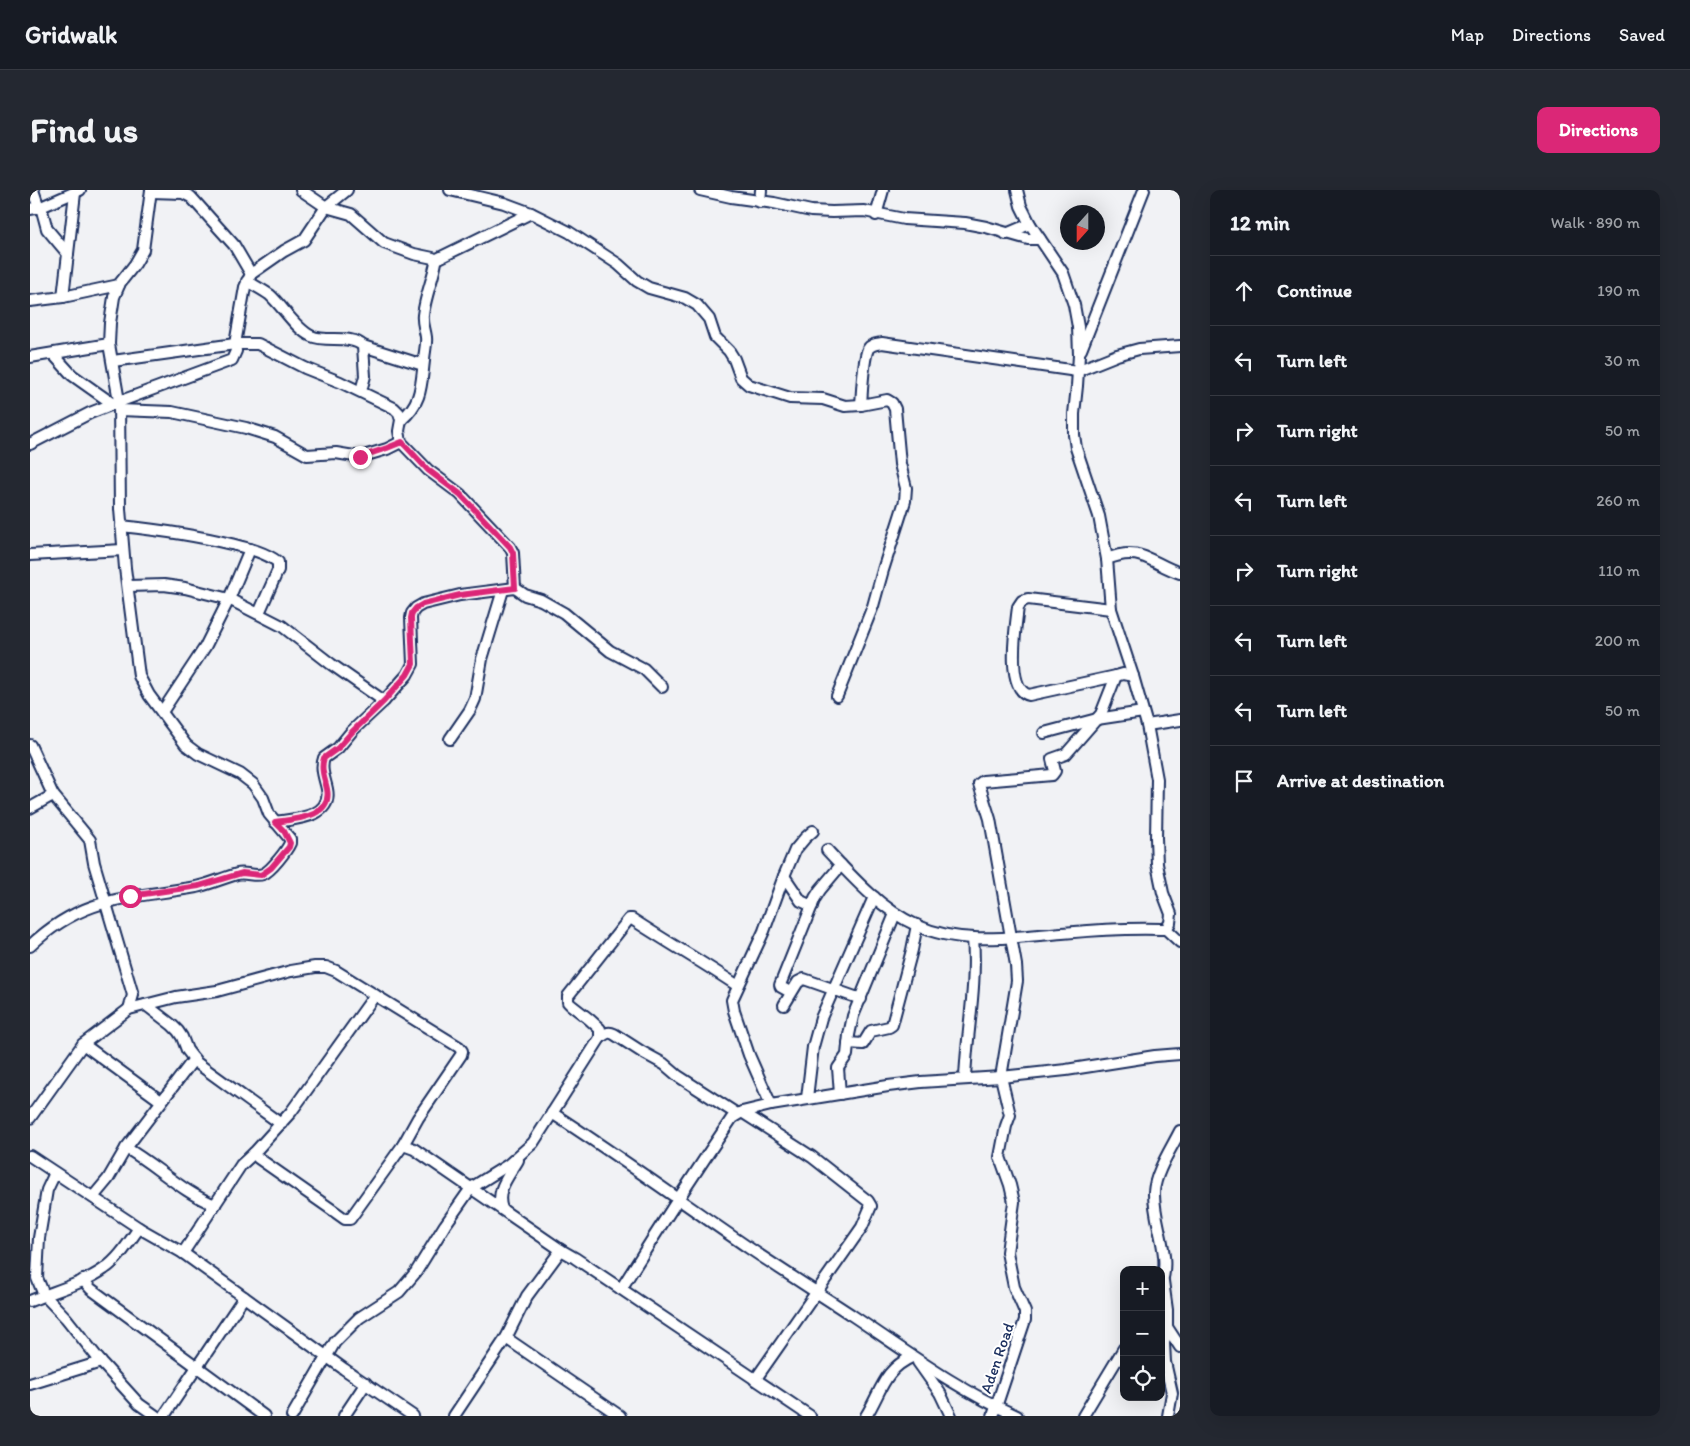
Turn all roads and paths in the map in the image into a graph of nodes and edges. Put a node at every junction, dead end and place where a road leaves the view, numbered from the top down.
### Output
1 (33, 190) edge
2 (301, 190) edge
3 (347, 190) edge
4 (450, 190) edge
5 (700, 190) edge
6 (761, 190) edge
7 (884, 190) edge
8 (1017, 190) edge
9 (1144, 190) edge
10 (78, 191) edge
11 (151, 191) edge
12 (760, 202) junction
13 (326, 207) junction
14 (35, 208) edge
15 (531, 214) junction
16 (876, 215) junction
17 (1030, 224) junction
18 (1006, 234) junction
19 (1040, 239) junction
20 (68, 254) junction
21 (435, 260) junction
22 (249, 278) junction
23 (119, 285) junction
24 (63, 297) junction
25 (30, 300) edge
26 (109, 344) junction
27 (235, 344) junction
28 (363, 346) junction
29 (1180, 346) edge
30 (53, 354) junction
31 (1079, 355) junction
32 (30, 358) edge
33 (113, 361) junction
34 (423, 365) junction
35 (1077, 371) junction
36 (361, 391) junction
37 (117, 405) junction
38 (861, 405) junction
39 (401, 420) junction
40 (402, 442) junction
41 (30, 444) edge
42 (121, 526) junction
43 (250, 549) junction
44 (123, 550) junction
45 (30, 555) edge
46 (1107, 559) junction
47 (1180, 573) edge
48 (128, 586) junction
49 (515, 588) junction
50 (503, 590) junction
51 (228, 598) junction
52 (1110, 609) junction
53 (259, 613) junction
54 (1116, 676) junction
55 (1133, 676) junction
56 (662, 687) dead end
57 (837, 696) dead end
58 (384, 701) junction
59 (162, 712) junction
60 (1143, 712) junction
61 (1097, 719) junction
62 (1180, 720) edge
63 (1147, 725) junction
64 (1044, 733) dead end
65 (450, 739) dead end
66 (30, 745) edge
67 (52, 795) junction
68 (30, 808) edge
69 (275, 822) junction
70 (813, 831) dead end
71 (827, 850) dead end
72 (841, 865) junction
73 (784, 876) junction
74 (874, 897) junction
75 (105, 902) junction
76 (812, 906) junction
77 (895, 914) junction
78 (917, 926) junction
79 (1166, 929) junction
80 (973, 938) junction
81 (1011, 938) junction
82 (1180, 942) edge
83 (30, 946) edge
84 (738, 986) junction
85 (832, 989) junction
86 (790, 992) junction
87 (375, 995) junction
88 (861, 999) junction
89 (146, 1005) junction
90 (784, 1005) dead end
91 (129, 1010) junction
92 (600, 1038) junction
93 (83, 1044) junction
94 (848, 1044) junction
95 (1180, 1054) edge
96 (194, 1059) junction
97 (1001, 1077) junction
98 (965, 1078) junction
99 (840, 1094) junction
100 (806, 1098) junction
101 (161, 1101) junction
102 (771, 1105) junction
103 (552, 1113) junction
104 (739, 1113) junction
105 (30, 1118) edge
106 (281, 1124) junction
107 (1180, 1131) edge
108 (403, 1145) junction
109 (126, 1148) junction
110 (523, 1152) junction
111 (254, 1153) junction
112 (30, 1156) edge
113 (55, 1173) junction
114 (472, 1188) junction
115 (92, 1197) junction
116 (678, 1198) junction
117 (215, 1205) junction
118 (502, 1209) junction
119 (139, 1228) junction
120 (561, 1250) junction
121 (183, 1253) junction
122 (1163, 1266) edge
123 (83, 1280) junction
124 (621, 1289) junction
125 (817, 1292) junction
126 (44, 1295) junction
127 (244, 1297) junction
128 (1165, 1299) edge
129 (30, 1301) edge
130 (1166, 1327) junction
131 (506, 1338) junction
132 (1180, 1347) edge
133 (1120, 1355) edge
134 (327, 1356) junction
135 (914, 1358) junction
136 (101, 1362) junction
137 (198, 1368) junction
138 (755, 1380) junction
139 (366, 1383) junction
140 (30, 1384) edge
141 (995, 1411) edge
142 (156, 1416) edge
143 (164, 1416) edge
144 (264, 1416) edge
145 (292, 1416) edge
146 (344, 1416) edge
147 (413, 1416) edge
148 (454, 1416) edge
149 (620, 1416) edge
150 (810, 1416) edge
151 (866, 1416) edge
152 (951, 1416) edge
153 (1018, 1416) edge
154 (1083, 1416) edge
155 (1168, 1416) edge

1 - 14 street
2 - 13 street
3 - 13 street
4 - 15 street
5 - 12 street
6 - 12 street
7 - 16 street
8 - 17 street
9 - 31 street
10 - 14 street
10 - 20 street
11 - 22 street
11 - 23 street
12 - 16 street
13 - 21 street
13 - 22 street
14 - 20 street
15 - 21 street
15 - 38 street
16 - 18 street
17 - 18 street
17 - 19 street
18 - 19 street
19 - 31 street
20 - 24 street
21 - 34 street
22 - 27 street
22 - 28 street
23 - 24 street
23 - 26 street
24 - 25 street
26 - 30 street
26 - 33 street
27 - 33 street
27 - 36 street
27 - 37 street
28 - 34 street
28 - 36 street
29 - 35 street
30 - 32 street
30 - 37 street
31 - 35 street
33 - 37 street
34 - 39 street
35 - 38 street
35 - 46 street
36 - 39 street
37 - 40 street
37 - 41 street
37 - 42 street
38 - 57 street
39 - 40 street
40 - 49 street
42 - 43 street
42 - 44 street
43 - 51 street
43 - 53 street
44 - 45 street
44 - 48 street
46 - 47 street
46 - 52 street
48 - 51 street
48 - 59 street
49 - 50 street
49 - 56 street
50 - 58 street
50 - 65 street
51 - 53 street
51 - 59 street
52 - 54 street
52 - 55 street
53 - 58 street
54 - 55 street
54 - 61 street
55 - 60 street
58 - 69 street
59 - 69 street
60 - 61 street
60 - 63 street
61 - 64 street
61 - 81 street
62 - 63 street
63 - 79 street
66 - 67 street
67 - 68 street
67 - 75 street
69 - 75 street
70 - 73 street
71 - 72 street
72 - 74 street
72 - 76 street
73 - 76 street
73 - 84 street
74 - 77 street
74 - 85 street
75 - 83 street
75 - 91 street
76 - 86 street
77 - 78 street
77 - 88 street
78 - 80 street
78 - 94 street
79 - 81 street
79 - 82 street
80 - 81 street
80 - 98 street
81 - 97 street
84 - 92 street
84 - 102 street
85 - 86 street
85 - 88 street
85 - 100 street
86 - 90 street
87 - 89 street
87 - 106 street
87 - 108 street
88 - 94 street
89 - 91 street
89 - 96 street
91 - 93 street
92 - 103 street
92 - 104 street
93 - 101 street
93 - 105 street
94 - 99 street
95 - 97 street
96 - 101 street
96 - 106 street
97 - 98 street
97 - 141 street, Aden Road
98 - 99 street
99 - 100 street
100 - 102 street
101 - 109 street
102 - 104 street
103 - 110 street
103 - 116 street
104 - 116 street
104 - 125 street
106 - 111 street
107 - 122 street
108 - 111 street
108 - 114 street
109 - 115 street
109 - 117 street
110 - 114 street
110 - 118 street
111 - 117 street
112 - 113 street
113 - 115 street
113 - 126 street
114 - 118 street
114 - 134 street
115 - 119 street
116 - 124 street
116 - 125 street
117 - 121 street
118 - 120 street
119 - 121 street
119 - 123 street
120 - 124 street
120 - 131 street
121 - 127 street
123 - 126 street
123 - 137 street
124 - 138 street
125 - 135 street
125 - 138 street
126 - 129 street
126 - 136 street
127 - 134 street
127 - 137 street
128 - 130 street
130 - 132 street
130 - 155 street
131 - 148 street
131 - 149 street
133 - 154 street
134 - 139 street
134 - 145 street
135 - 141 street
135 - 151 street
135 - 152 street
136 - 140 street
136 - 142 street
137 - 143 street
137 - 144 street
138 - 150 street
139 - 146 street
139 - 147 street
141 - 153 street

